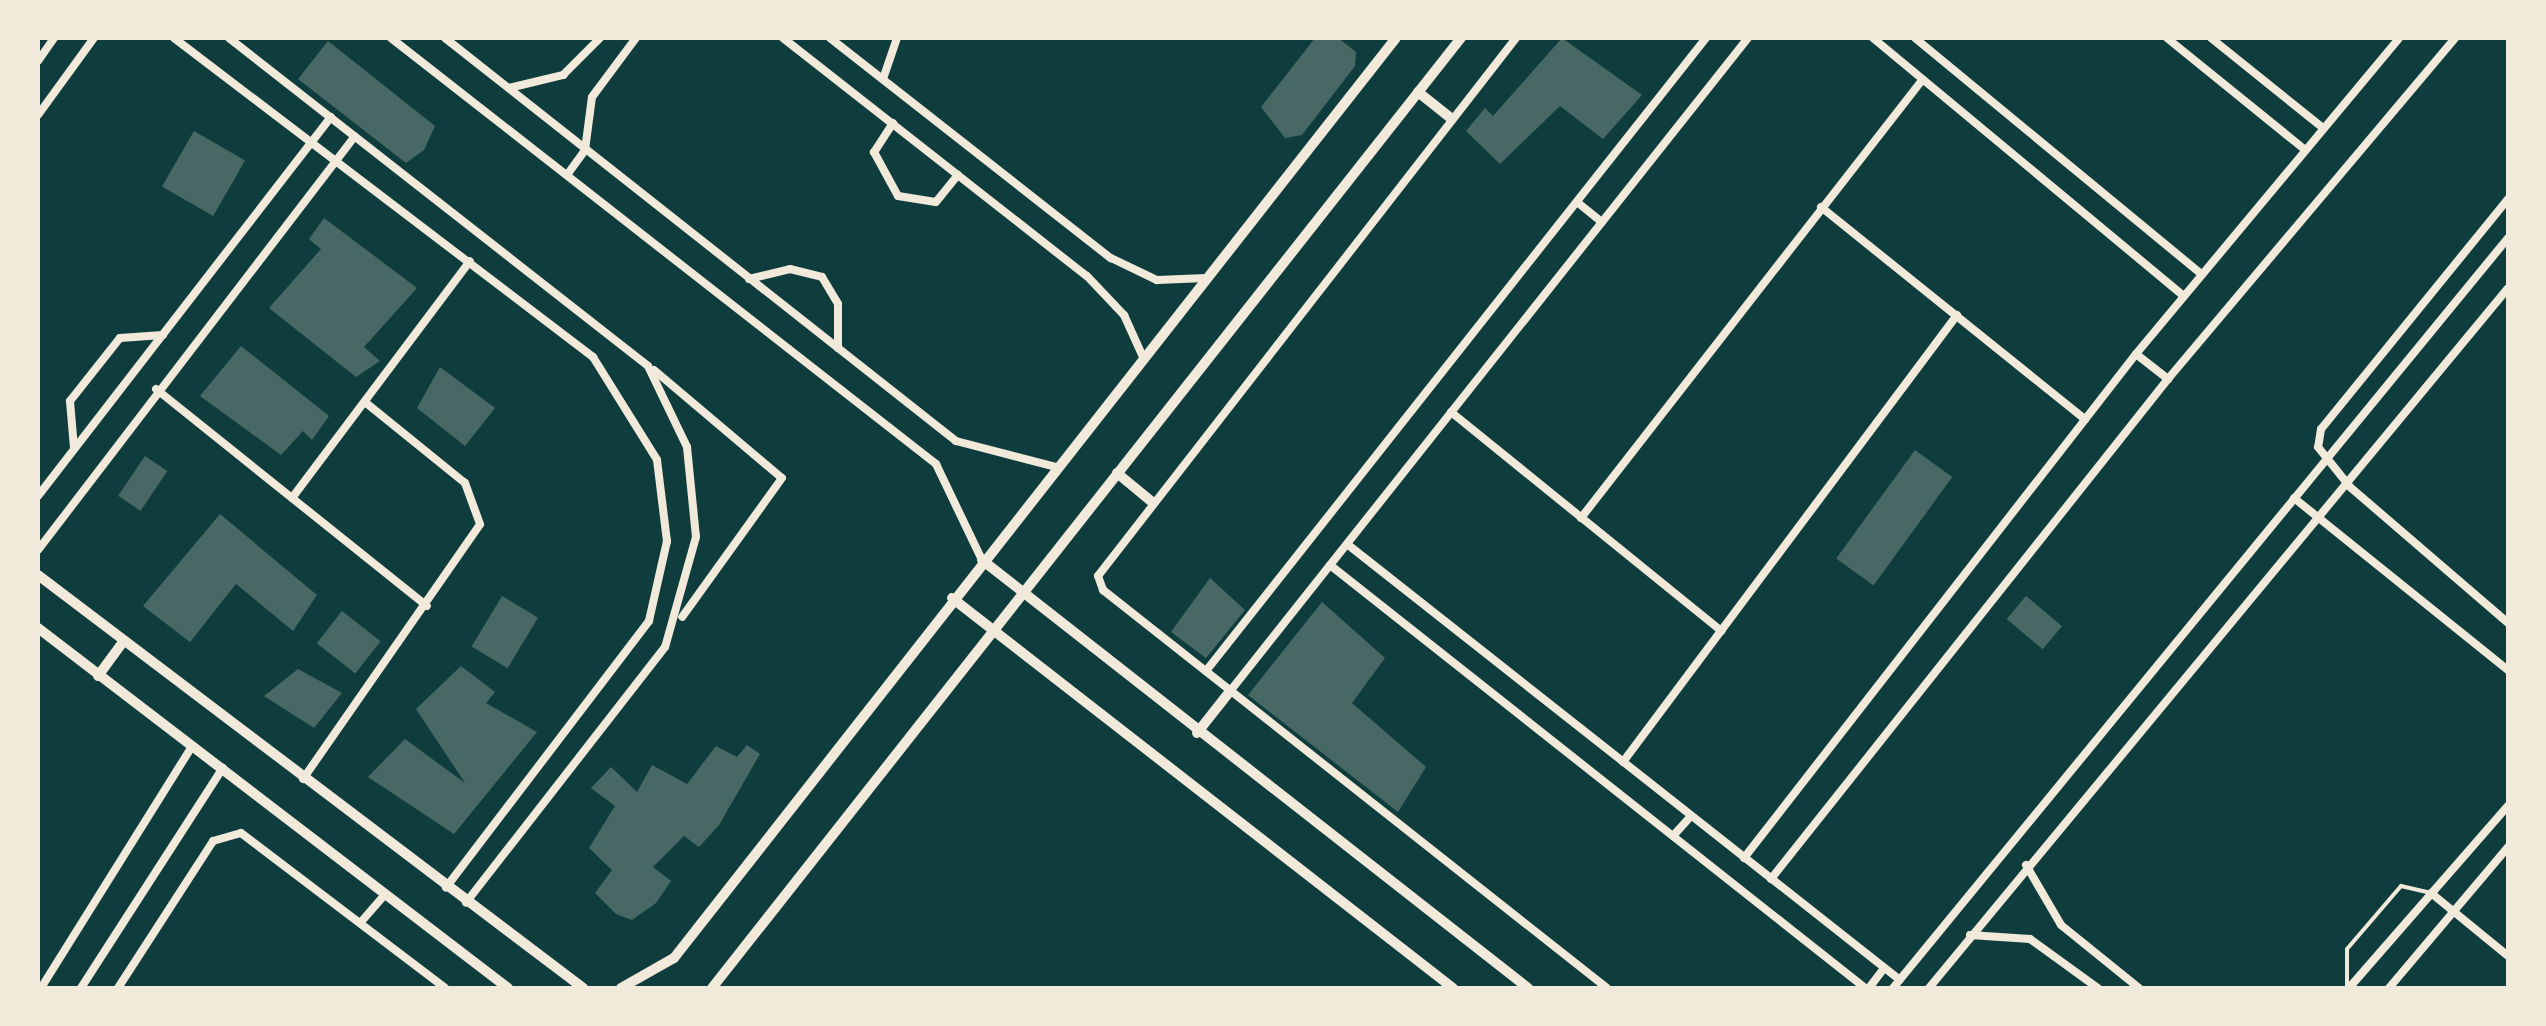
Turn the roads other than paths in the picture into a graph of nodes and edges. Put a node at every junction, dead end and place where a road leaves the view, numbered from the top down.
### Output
1 (54, 38) edge
2 (94, 38) edge
3 (174, 38) edge
4 (230, 38) edge
5 (391, 38) edge
6 (445, 38) edge
7 (600, 38) edge
8 (636, 38) edge
9 (783, 38) edge
10 (832, 38) edge
11 (896, 38) edge
12 (1396, 38) edge
13 (1461, 38) edge
14 (1516, 38) edge
15 (1706, 38) edge
16 (1748, 38) edge
17 (1874, 38) edge
18 (1915, 38) edge
19 (2167, 38) edge
20 (2211, 38) edge
21 (2399, 38) edge
22 (2456, 38) edge
23 (38, 61) edge
24 (883, 79) junction
25 (1923, 79) junction
26 (508, 88) junction
27 (1418, 92) junction
28 (38, 115) edge
29 (331, 118) junction
30 (1452, 119) junction
31 (892, 123) junction
32 (2322, 128) junction
33 (355, 136) junction
34 (314, 140) junction
35 (2304, 149) junction
36 (585, 150) junction
37 (336, 158) junction
38 (567, 175) junction
39 (958, 175) junction
40 (2508, 199) edge
41 (1576, 202) junction
42 (1820, 207) junction
43 (1602, 222) junction
44 (2508, 238) edge
45 (470, 261) junction
46 (2202, 274) junction
47 (1206, 278) junction
48 (749, 279) junction
49 (2508, 288) edge
50 (2184, 296) junction
51 (1957, 315) junction
52 (163, 335) junction
53 (838, 348) junction
54 (2136, 354) junction
55 (1143, 357) junction
56 (648, 366) junction
57 (2168, 380) junction
58 (156, 390) junction
59 (365, 402) junction
60 (1451, 412) junction
61 (2086, 419) junction
62 (74, 448) junction
63 (2326, 464) junction
64 (1056, 467) junction
65 (1117, 474) junction
66 (2350, 487) junction
67 (38, 496) edge
68 (292, 498) junction
69 (2294, 498) junction
70 (1152, 502) junction
71 (1581, 518) junction
72 (2322, 520) junction
73 (1347, 544) junction
74 (38, 550) edge
75 (982, 560) junction
76 (1330, 565) junction
77 (38, 575) edge
78 (1023, 594) junction
79 (952, 598) junction
80 (428, 606) junction
81 (2508, 623) edge
82 (676, 624) junction
83 (38, 628) edge
84 (994, 631) junction
85 (1721, 632) junction
86 (123, 642) junction
87 (2508, 670) edge
88 (1206, 672) junction
89 (98, 676) junction
90 (1231, 690) junction
91 (1197, 733) junction
92 (192, 746) junction
93 (1623, 762) junction
94 (223, 768) junction
95 (303, 779) junction
96 (2508, 806) edge
97 (1691, 816) junction
98 (1673, 836) junction
99 (2508, 847) edge
100 (1744, 858) junction
101 (2026, 865) junction
102 (1771, 879) junction
103 (446, 886) junction
104 (2431, 893) junction
105 (385, 894) junction
106 (466, 903) junction
107 (2452, 911) junction
108 (361, 922) junction
109 (1969, 935) junction
110 (2508, 956) edge
111 (1884, 968) junction
112 (1900, 980) junction
113 (42, 988) edge
114 (82, 988) edge
115 (118, 988) edge
116 (445, 988) edge
117 (508, 988) edge
118 (584, 988) edge
119 (621, 988) edge
120 (712, 988) edge
121 (1453, 988) edge
122 (1528, 988) edge
123 (1608, 988) edge
124 (1867, 988) edge
125 (1893, 988) edge
126 (1929, 988) edge
127 (2098, 988) edge
128 (2139, 988) edge
129 (2348, 988) edge
130 (2390, 988) edge

1 - 23 street
2 - 28 street
3 - 34 street
4 - 29 street
5 - 38 street
6 - 26 street
7 - 26 street
8 - 36 street
9 - 31 street
10 - 24 street
11 - 24 street
12 - 47 street
13 - 27 street
14 - 30 street
15 - 41 street
16 - 43 street
17 - 25 street
18 - 46 street
19 - 35 street
20 - 32 street
21 - 32 street
22 - 57 street
24 - 47 street
25 - 42 street
25 - 50 street
26 - 36 street
27 - 30 street
27 - 65 street
29 - 33 street
29 - 34 street
30 - 70 street
31 - 39 street
31 - 39 street
32 - 35 street
33 - 37 street
33 - 56 street
34 - 37 street
34 - 52 street
35 - 46 street
36 - 38 street
36 - 48 street
37 - 45 street
37 - 58 street
38 - 75 street
39 - 55 street
40 - 63 street
41 - 43 street
41 - 88 street
42 - 51 street
42 - 71 street
43 - 60 street
44 - 63 street
45 - 59 street
45 - 103 street
46 - 50 street
47 - 55 street
48 - 53 street
48 - 53 street
49 - 66 street
50 - 54 street
51 - 61 street
51 - 85 street
52 - 62 street
52 - 62 street
53 - 64 street
54 - 57 street
54 - 61 street
55 - 64 street
56 - 82 street
56 - 82 street
57 - 102 street
58 - 68 street
58 - 74 street
59 - 68 street
59 - 80 street
60 - 71 street
60 - 73 street
61 - 100 street
62 - 67 street
63 - 66 street
63 - 69 street
64 - 75 street
65 - 70 street
65 - 78 street
66 - 72 street
66 - 81 street
68 - 80 street
69 - 72 street
69 - 112 street
70 - 88 street
71 - 85 street
72 - 87 street
72 - 101 street
73 - 76 street
73 - 93 street
75 - 78 street
75 - 79 street
76 - 90 street
76 - 98 street
77 - 86 street
78 - 84 street
78 - 91 street
79 - 84 street
79 - 119 street
80 - 95 street
82 - 106 street
83 - 89 street
84 - 120 street
84 - 121 street
85 - 93 street
86 - 89 street
86 - 95 street
88 - 90 street
89 - 92 street
90 - 91 street
90 - 123 street
91 - 122 street
92 - 94 street
92 - 113 street
93 - 97 street
94 - 105 street
94 - 114 street
95 - 103 street
96 - 104 street
97 - 98 street
97 - 100 street
98 - 124 street
99 - 107 street
100 - 102 street
101 - 109 street
101 - 128 street
102 - 111 street
103 - 106 street
104 - 107 street
104 - 129 street
104 - 129 lane
105 - 108 street
105 - 117 street
106 - 118 street
107 - 110 street
107 - 130 street
108 - 115 street
108 - 116 street
109 - 126 street
109 - 127 street
111 - 112 street
111 - 124 street
112 - 125 street

